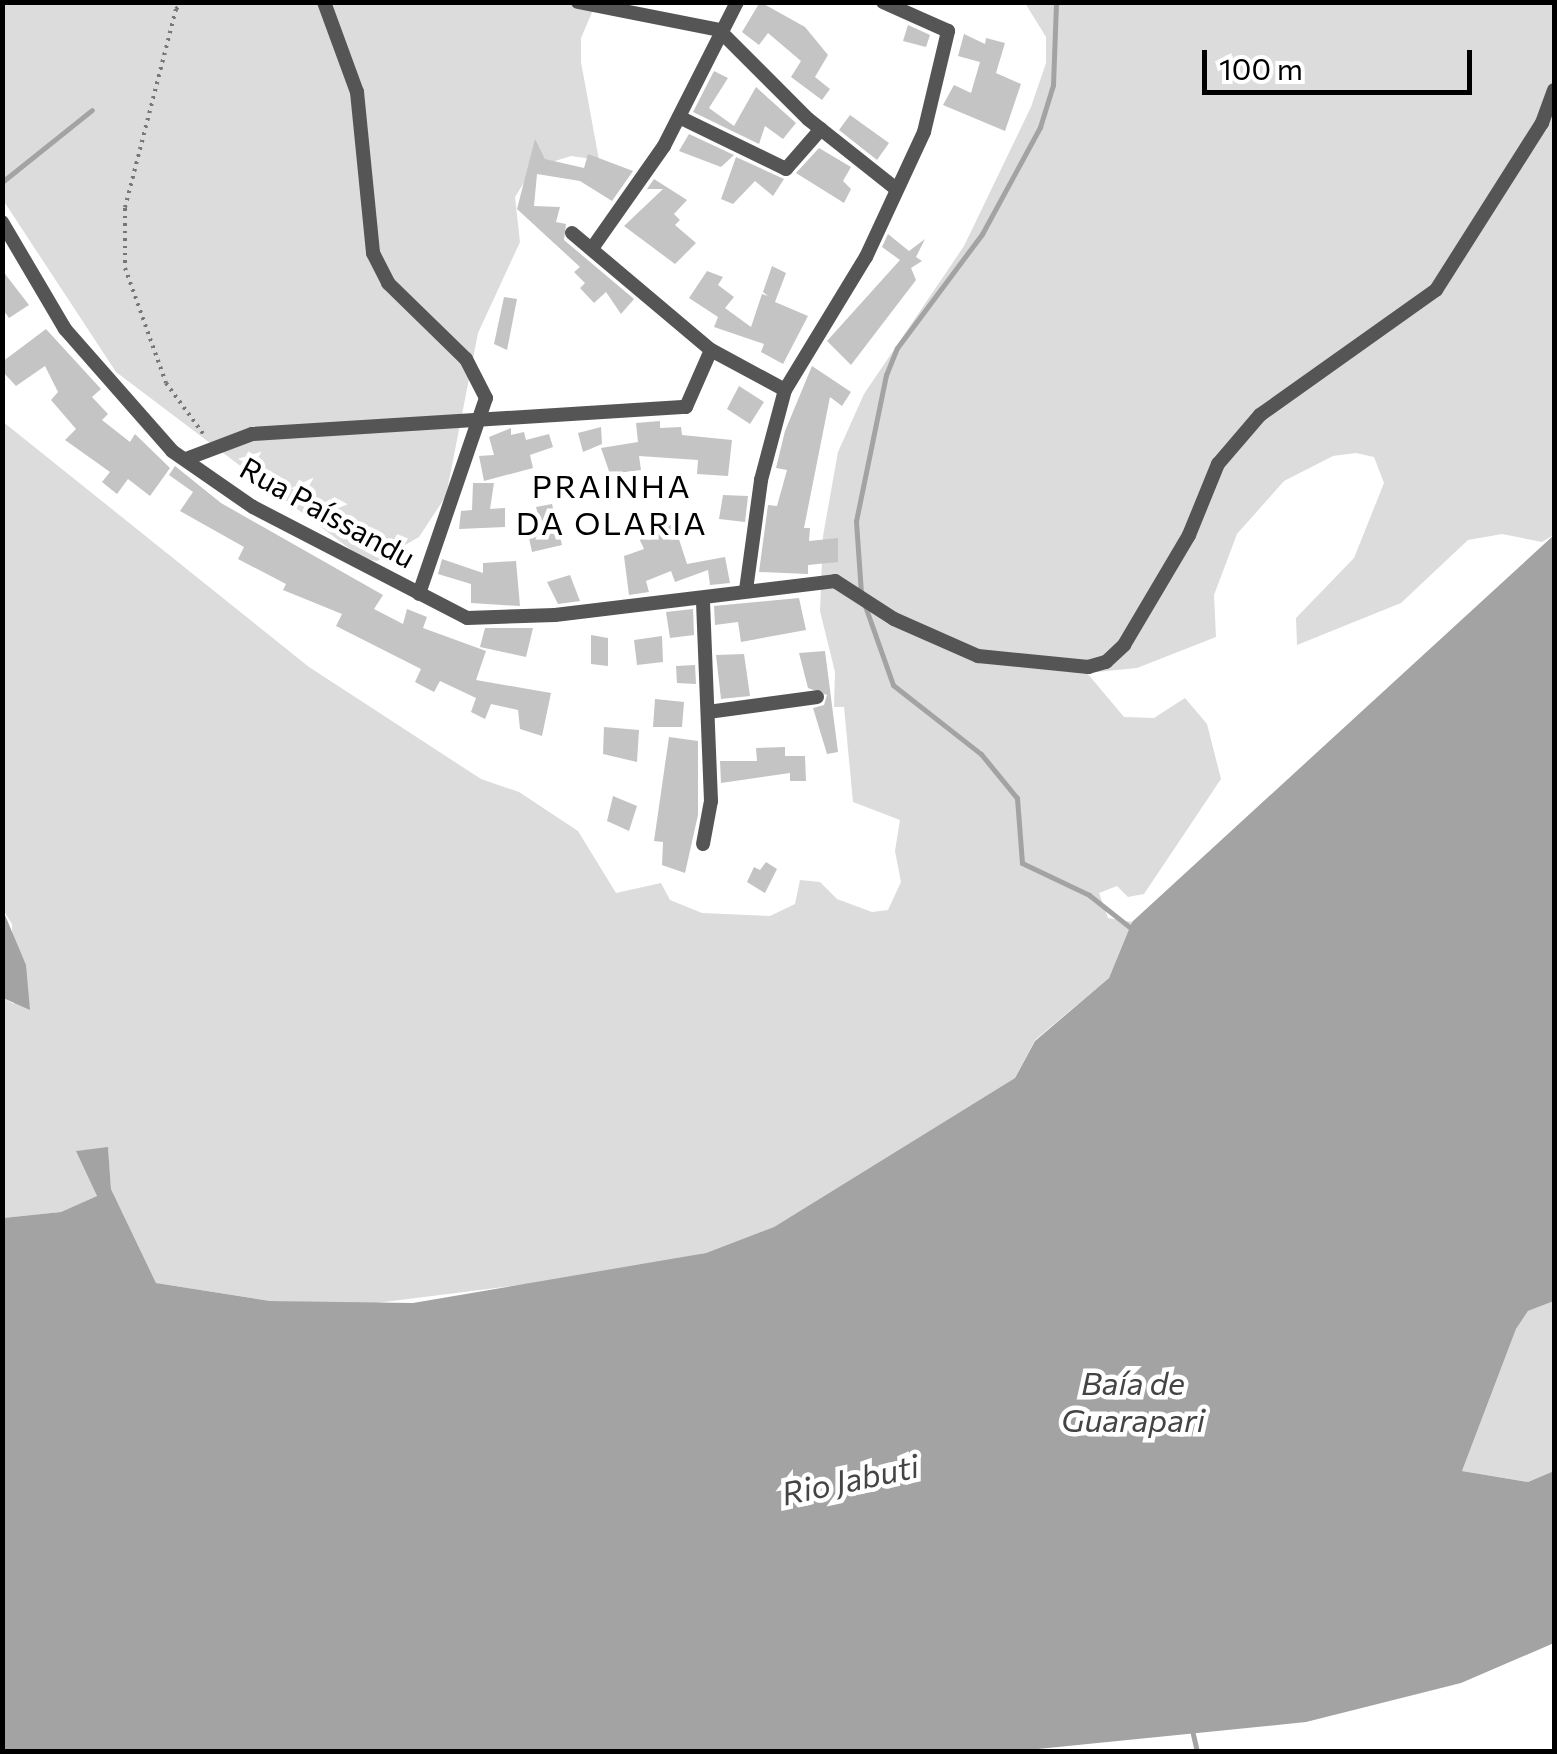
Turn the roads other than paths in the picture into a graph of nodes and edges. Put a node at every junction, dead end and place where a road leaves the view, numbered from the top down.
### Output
1 (324, 2) edge
2 (578, 2) edge
3 (737, 2) edge
4 (883, 2) edge
5 (719, 30) junction
6 (1554, 90) edge
7 (679, 117) junction
8 (820, 128) junction
9 (895, 188) junction
10 (2, 222) edge
11 (572, 233) dead end
12 (593, 246) junction
13 (711, 350) junction
14 (785, 390) junction
15 (475, 422) junction
16 (186, 459) junction
17 (746, 590) junction
18 (419, 594) junction
19 (703, 600) junction
20 (817, 697) dead end
21 (708, 712) junction
22 (703, 844) dead end

1 - 15 street
2 - 5 street
3 - 5 street
4 - 9 street
5 - 7 street
5 - 8 street
6 - 17 street, Rua Paíssandu
7 - 8 street
7 - 12 street
8 - 9 street
9 - 14 street
10 - 16 street, Rua Paíssandu
11 - 12 street
12 - 13 street
13 - 14 street
13 - 15 street
14 - 17 street
15 - 16 street
15 - 18 street
16 - 18 street, Rua Paíssandu
17 - 19 street, Rua Paíssandu
18 - 19 street, Rua Paíssandu
19 - 21 street
20 - 21 street
21 - 22 street

